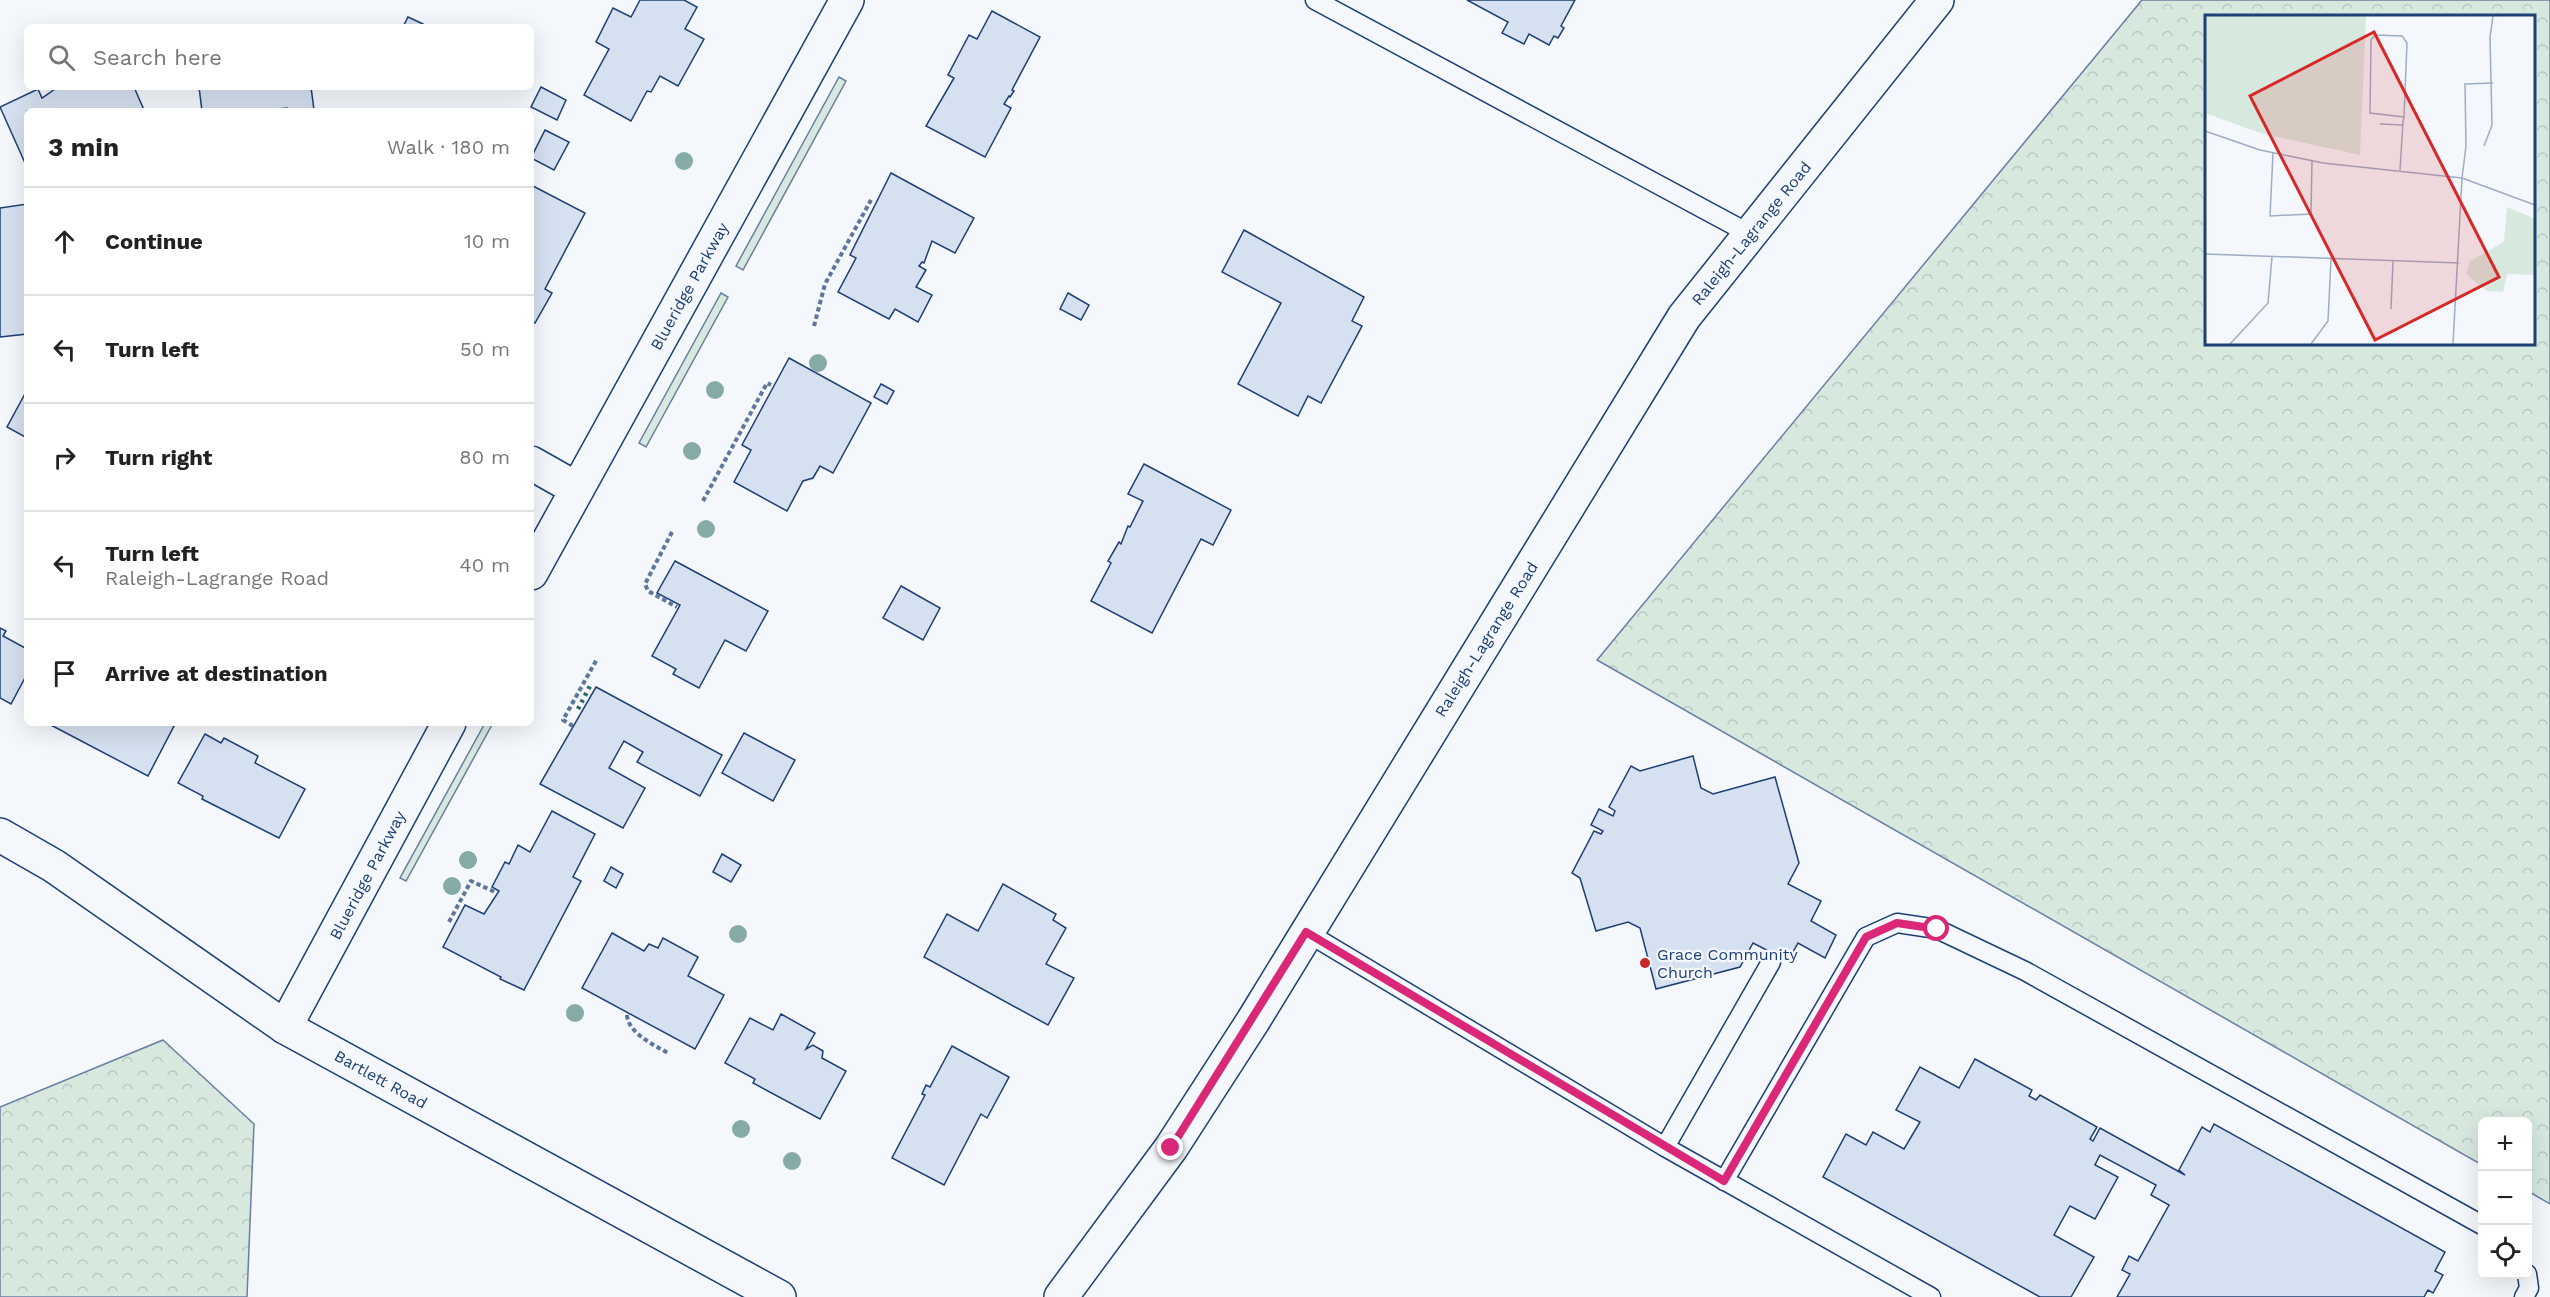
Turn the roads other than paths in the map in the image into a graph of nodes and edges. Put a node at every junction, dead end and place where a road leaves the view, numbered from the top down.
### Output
1 (847, 0) edge
2 (1315, 0) edge
3 (1937, 0) edge
4 (1750, 234) junction
5 (534, 465) edge
6 (577, 489) junction
7 (534, 568) edge
8 (447, 726) edge
9 (0, 835) edge
10 (1306, 932) junction
11 (1771, 962) dead end
12 (285, 1027) junction
13 (1665, 1148) junction
14 (1724, 1181) junction
15 (2478, 1223) edge
16 (2528, 1279) edge
17 (779, 1297) edge
18 (1061, 1297) edge
19 (1931, 1297) edge
20 (2524, 1297) edge

1 - 6 main road, Blueridge Parkway
2 - 4 lane
3 - 4 main road, Raleigh-Lagrange Road
4 - 10 main road, Raleigh-Lagrange Road
5 - 6 main road
6 - 7 main road, Blueridge Parkway
8 - 12 main road, Blueridge Parkway
9 - 12 main road, Bartlett Road
10 - 13 lane
10 - 18 main road, Raleigh-Lagrange Road
11 - 13 lane
12 - 17 main road, Bartlett Road
13 - 14 lane
14 - 15 lane
14 - 19 lane
16 - 20 lane

